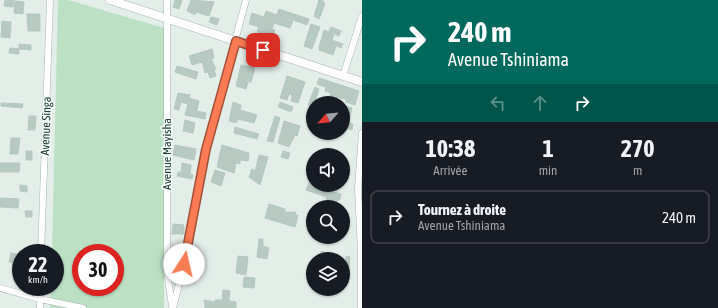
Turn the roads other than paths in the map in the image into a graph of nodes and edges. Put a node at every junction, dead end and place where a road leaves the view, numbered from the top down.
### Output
1 (50, 0) edge
2 (110, 0) edge
3 (167, 0) edge
4 (246, 0) edge
5 (362, 16) edge
6 (166, 18) junction
7 (236, 41) junction
8 (343, 76) junction
9 (362, 82) edge
10 (362, 133) edge
11 (42, 244) edge
12 (0, 288) edge
13 (40, 299) junction
14 (40, 308) edge
15 (83, 308) edge
16 (173, 308) edge
17 (361, 308) edge

1 - 11 street, Avenue Singa
2 - 6 street
3 - 6 street, Avenue Mayisha
4 - 7 street
5 - 8 street
6 - 7 street
6 - 16 street, Avenue Mayisha
7 - 8 street
7 - 16 street
8 - 9 street
10 - 17 street
12 - 13 street
13 - 14 street
13 - 15 street

